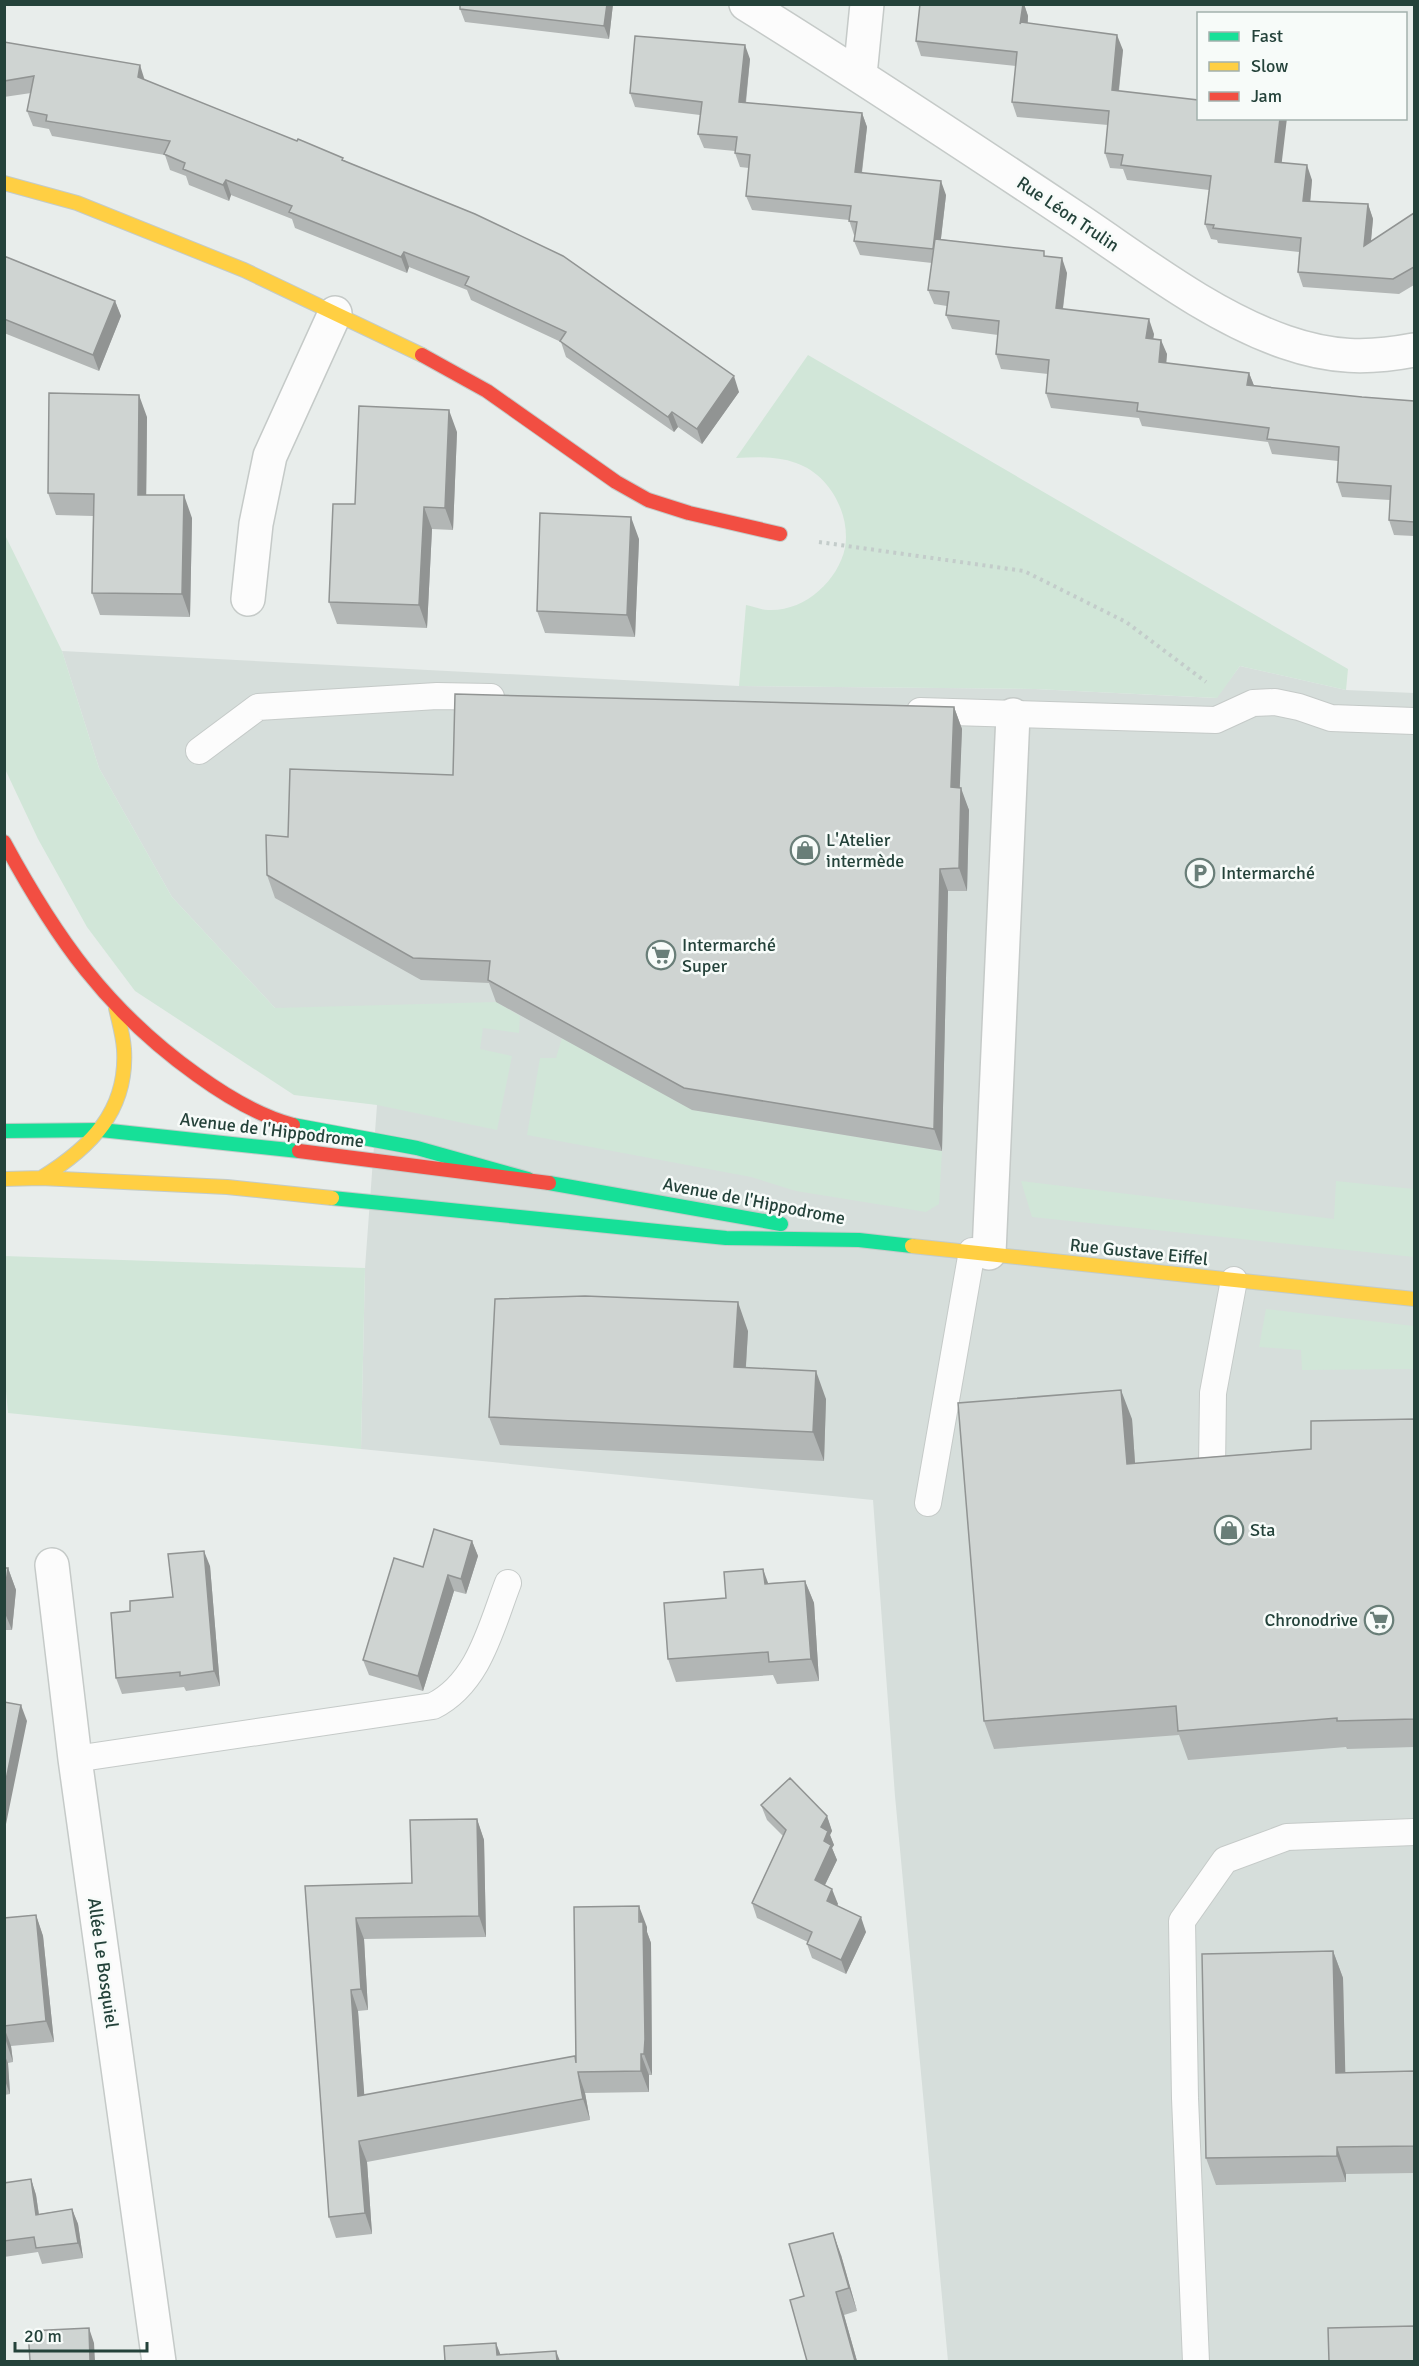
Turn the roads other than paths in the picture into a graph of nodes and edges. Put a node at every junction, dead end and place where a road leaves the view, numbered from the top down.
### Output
1 (746, 4) edge
2 (867, 4) edge
3 (860, 75) junction
4 (4, 183) edge
5 (334, 314) junction
6 (1414, 350) edge
7 (780, 534) road end
8 (248, 599) dead end
9 (519, 697) edge
10 (891, 710) edge
11 (1013, 715) junction
12 (1414, 721) edge
13 (200, 751) dead end
14 (4, 842) edge
15 (116, 1008) junction
16 (101, 1130) junction
17 (4, 1131) edge
18 (41, 1178) junction
19 (4, 1179) edge
20 (528, 1179) junction
21 (860, 1240) junction
22 (981, 1252) junction
23 (1234, 1280) junction
24 (1414, 1299) edge
25 (1212, 1468) edge
26 (928, 1503) dead end
27 (52, 1565) dead end
28 (508, 1583) dead end
29 (75, 1759) junction
30 (1414, 1832) edge
31 (159, 2361) edge
32 (1196, 2361) edge

1 - 3 street, Rue Léon Trulin
2 - 3 street
3 - 6 street, Rue Léon Trulin
4 - 5 main road
5 - 7 main road
5 - 8 street
9 - 13 lane
10 - 11 lane
11 - 12 lane
11 - 22 street
14 - 15 main road
15 - 16 main road
15 - 20 main road
16 - 17 main road, Avenue de l'Hippodrome
16 - 18 main road
16 - 20 main road, Avenue de l'Hippodrome
18 - 19 main road, Avenue de l'Hippodrome
18 - 21 main road, Avenue de l'Hippodrome
20 - 21 main road, Avenue de l'Hippodrome
21 - 22 main road, Rue Gustave Eiffel
22 - 23 main road, Rue Gustave Eiffel
22 - 26 lane
23 - 24 main road, Rue Gustave Eiffel
23 - 25 lane
27 - 29 street, Allée Le Bosquiel
28 - 29 lane
29 - 31 street, Allée Le Bosquiel
30 - 32 lane

